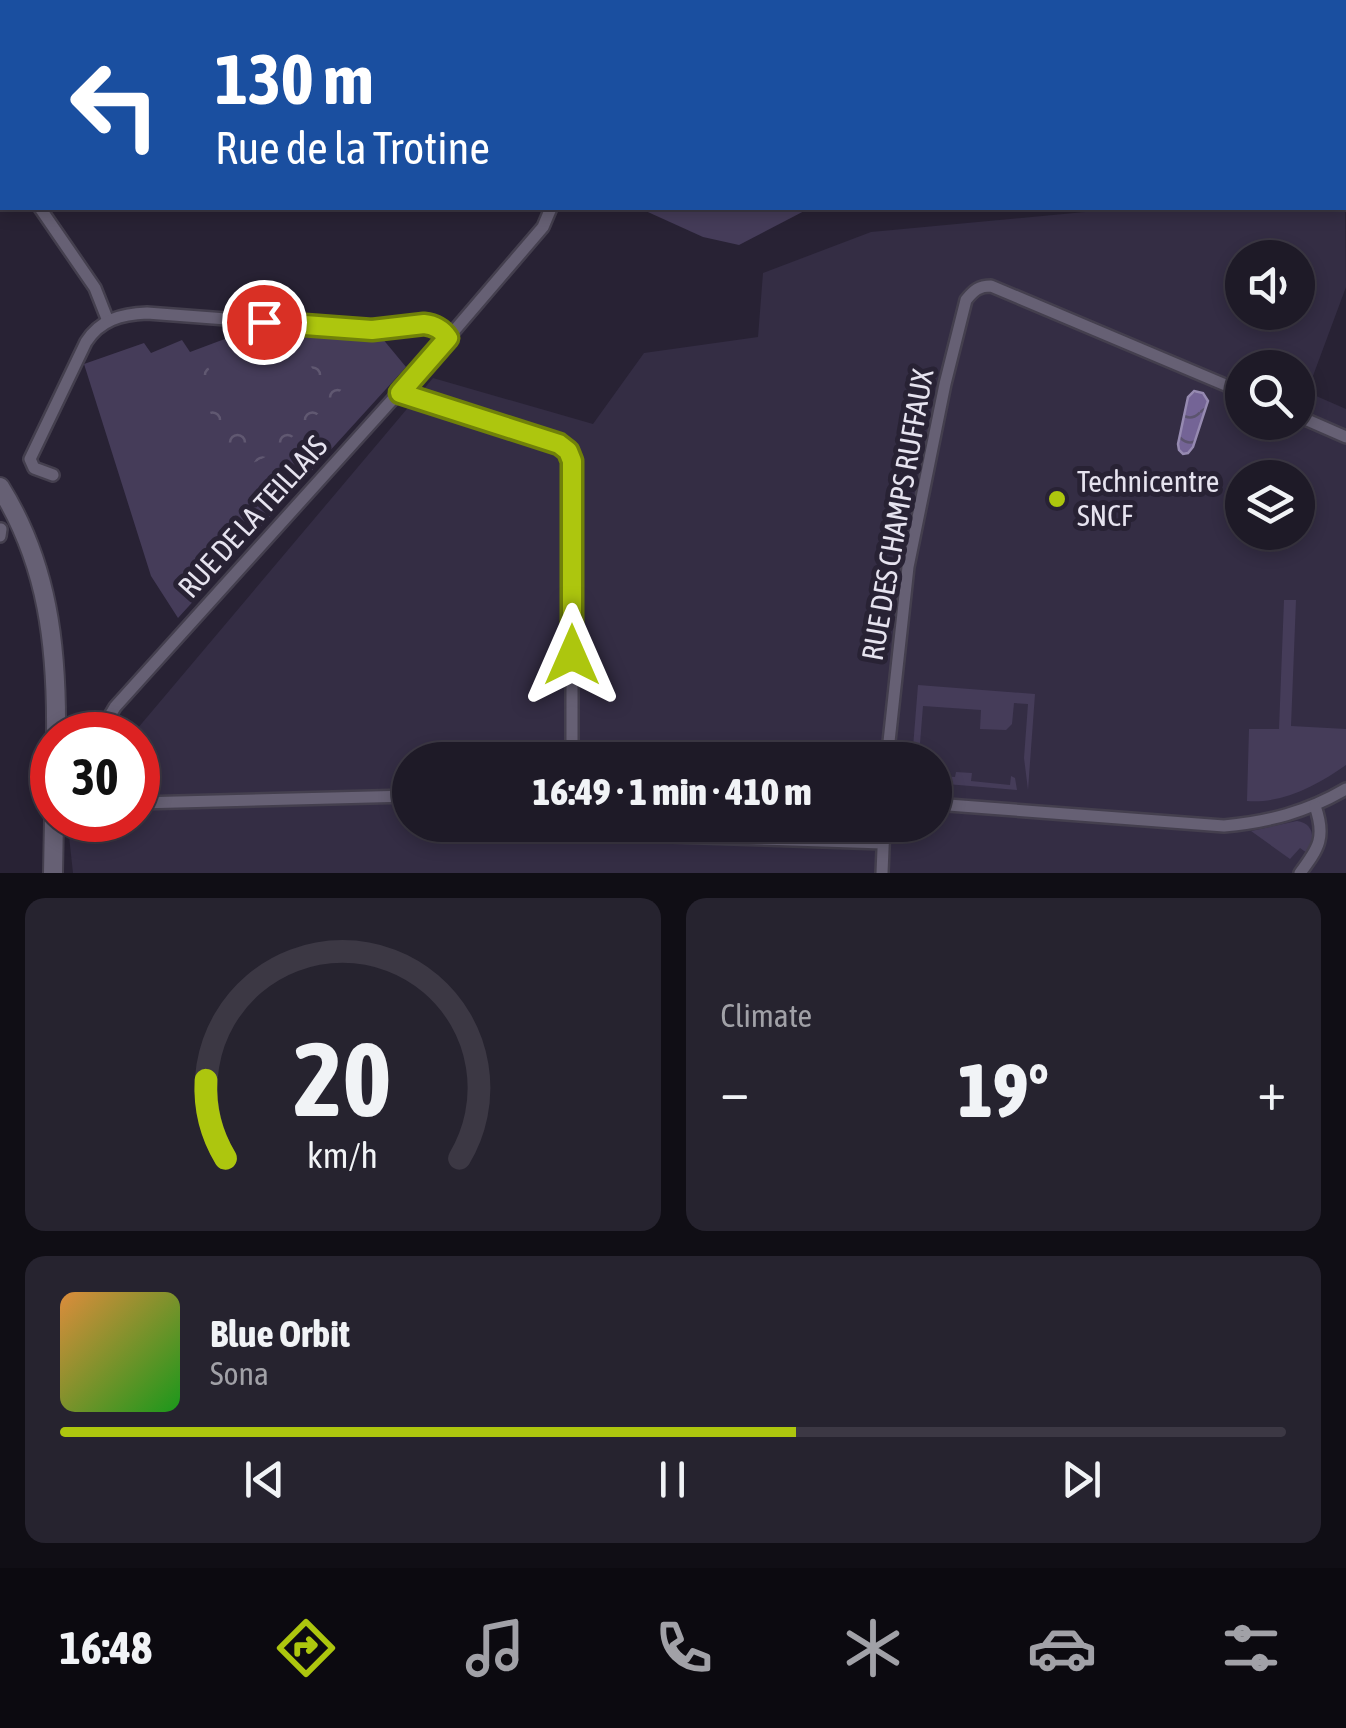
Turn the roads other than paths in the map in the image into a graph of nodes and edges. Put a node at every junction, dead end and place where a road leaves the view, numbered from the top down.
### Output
1 (41, 210) edge
2 (550, 210) edge
3 (108, 321) junction
4 (448, 338) junction
5 (1225, 385) edge
6 (400, 393) junction
7 (1315, 423) edge
8 (1346, 436) edge
9 (53, 475) dead end
10 (0, 487) edge
11 (56, 712) edge
12 (112, 712) edge
13 (572, 742) edge
14 (890, 742) edge
15 (1346, 790) edge
16 (392, 796) edge
17 (160, 802) edge
18 (952, 805) edge
19 (1314, 806) junction
20 (54, 842) edge
21 (861, 842) edge
22 (883, 843) joint
23 (53, 873) edge
24 (882, 873) edge
25 (1300, 873) edge

1 - 3 street
2 - 4 street, RUE DE LA TEILLAIS
3 - 4 street
3 - 9 street
4 - 6 street, RUE DE LA TEILLAIS
5 - 14 street, RUE DES CHAMPS RUFFAUX
6 - 12 street, RUE DE LA TEILLAIS
6 - 13 street
7 - 8 street
10 - 11 street
15 - 19 street
16 - 17 street
18 - 19 street
19 - 25 street
20 - 23 street
21 - 22 street
22 - 24 street

